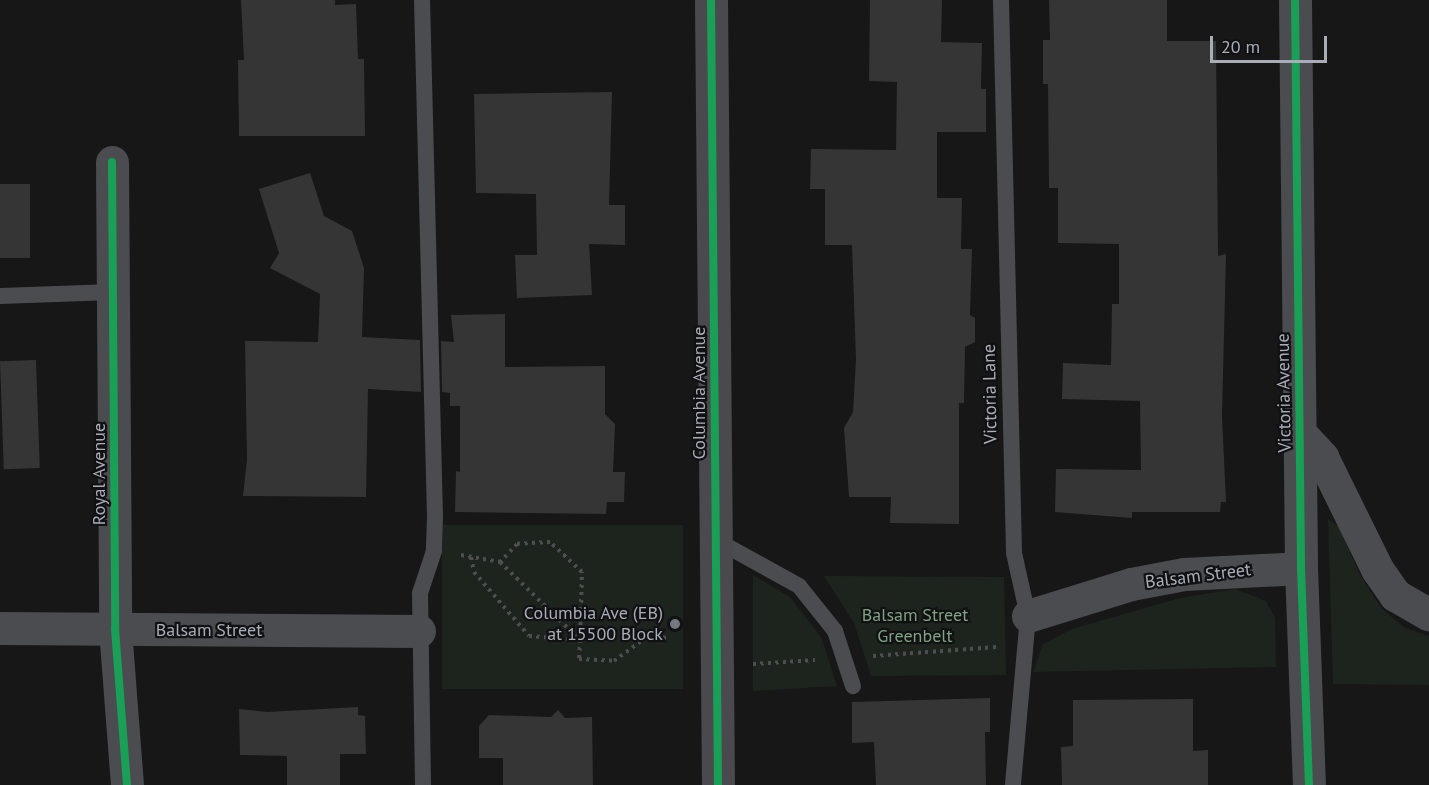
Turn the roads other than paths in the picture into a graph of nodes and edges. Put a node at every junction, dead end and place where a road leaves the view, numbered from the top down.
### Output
1 (422, 0) edge
2 (711, 0) edge
3 (1001, 0) edge
4 (1295, 0) edge
5 (112, 162) dead end
6 (113, 292) junction
7 (0, 296) edge
8 (1300, 433) junction
9 (716, 540) junction
10 (1301, 568) junction
11 (1429, 615) edge
12 (1028, 616) junction
13 (0, 628) edge
14 (115, 629) junction
15 (418, 632) junction
16 (853, 686) dead end
17 (127, 785) edge
18 (423, 785) edge
19 (718, 785) edge
20 (1013, 785) edge
21 (1309, 785) edge

1 - 15 lane
2 - 9 street, Columbia Avenue
3 - 12 lane, Victoria Lane
4 - 8 street, Victoria Avenue
5 - 6 street, Royal Avenue
6 - 7 lane
6 - 14 street, Royal Avenue
8 - 10 street, Victoria Avenue
8 - 11 street
9 - 16 lane
9 - 19 street, Columbia Avenue
10 - 12 street, Balsam Street
10 - 21 street, Victoria Avenue
12 - 20 lane, Victoria Lane
13 - 14 street, Balsam Street
14 - 15 street, Balsam Street
14 - 17 street, Royal Avenue
15 - 18 lane

